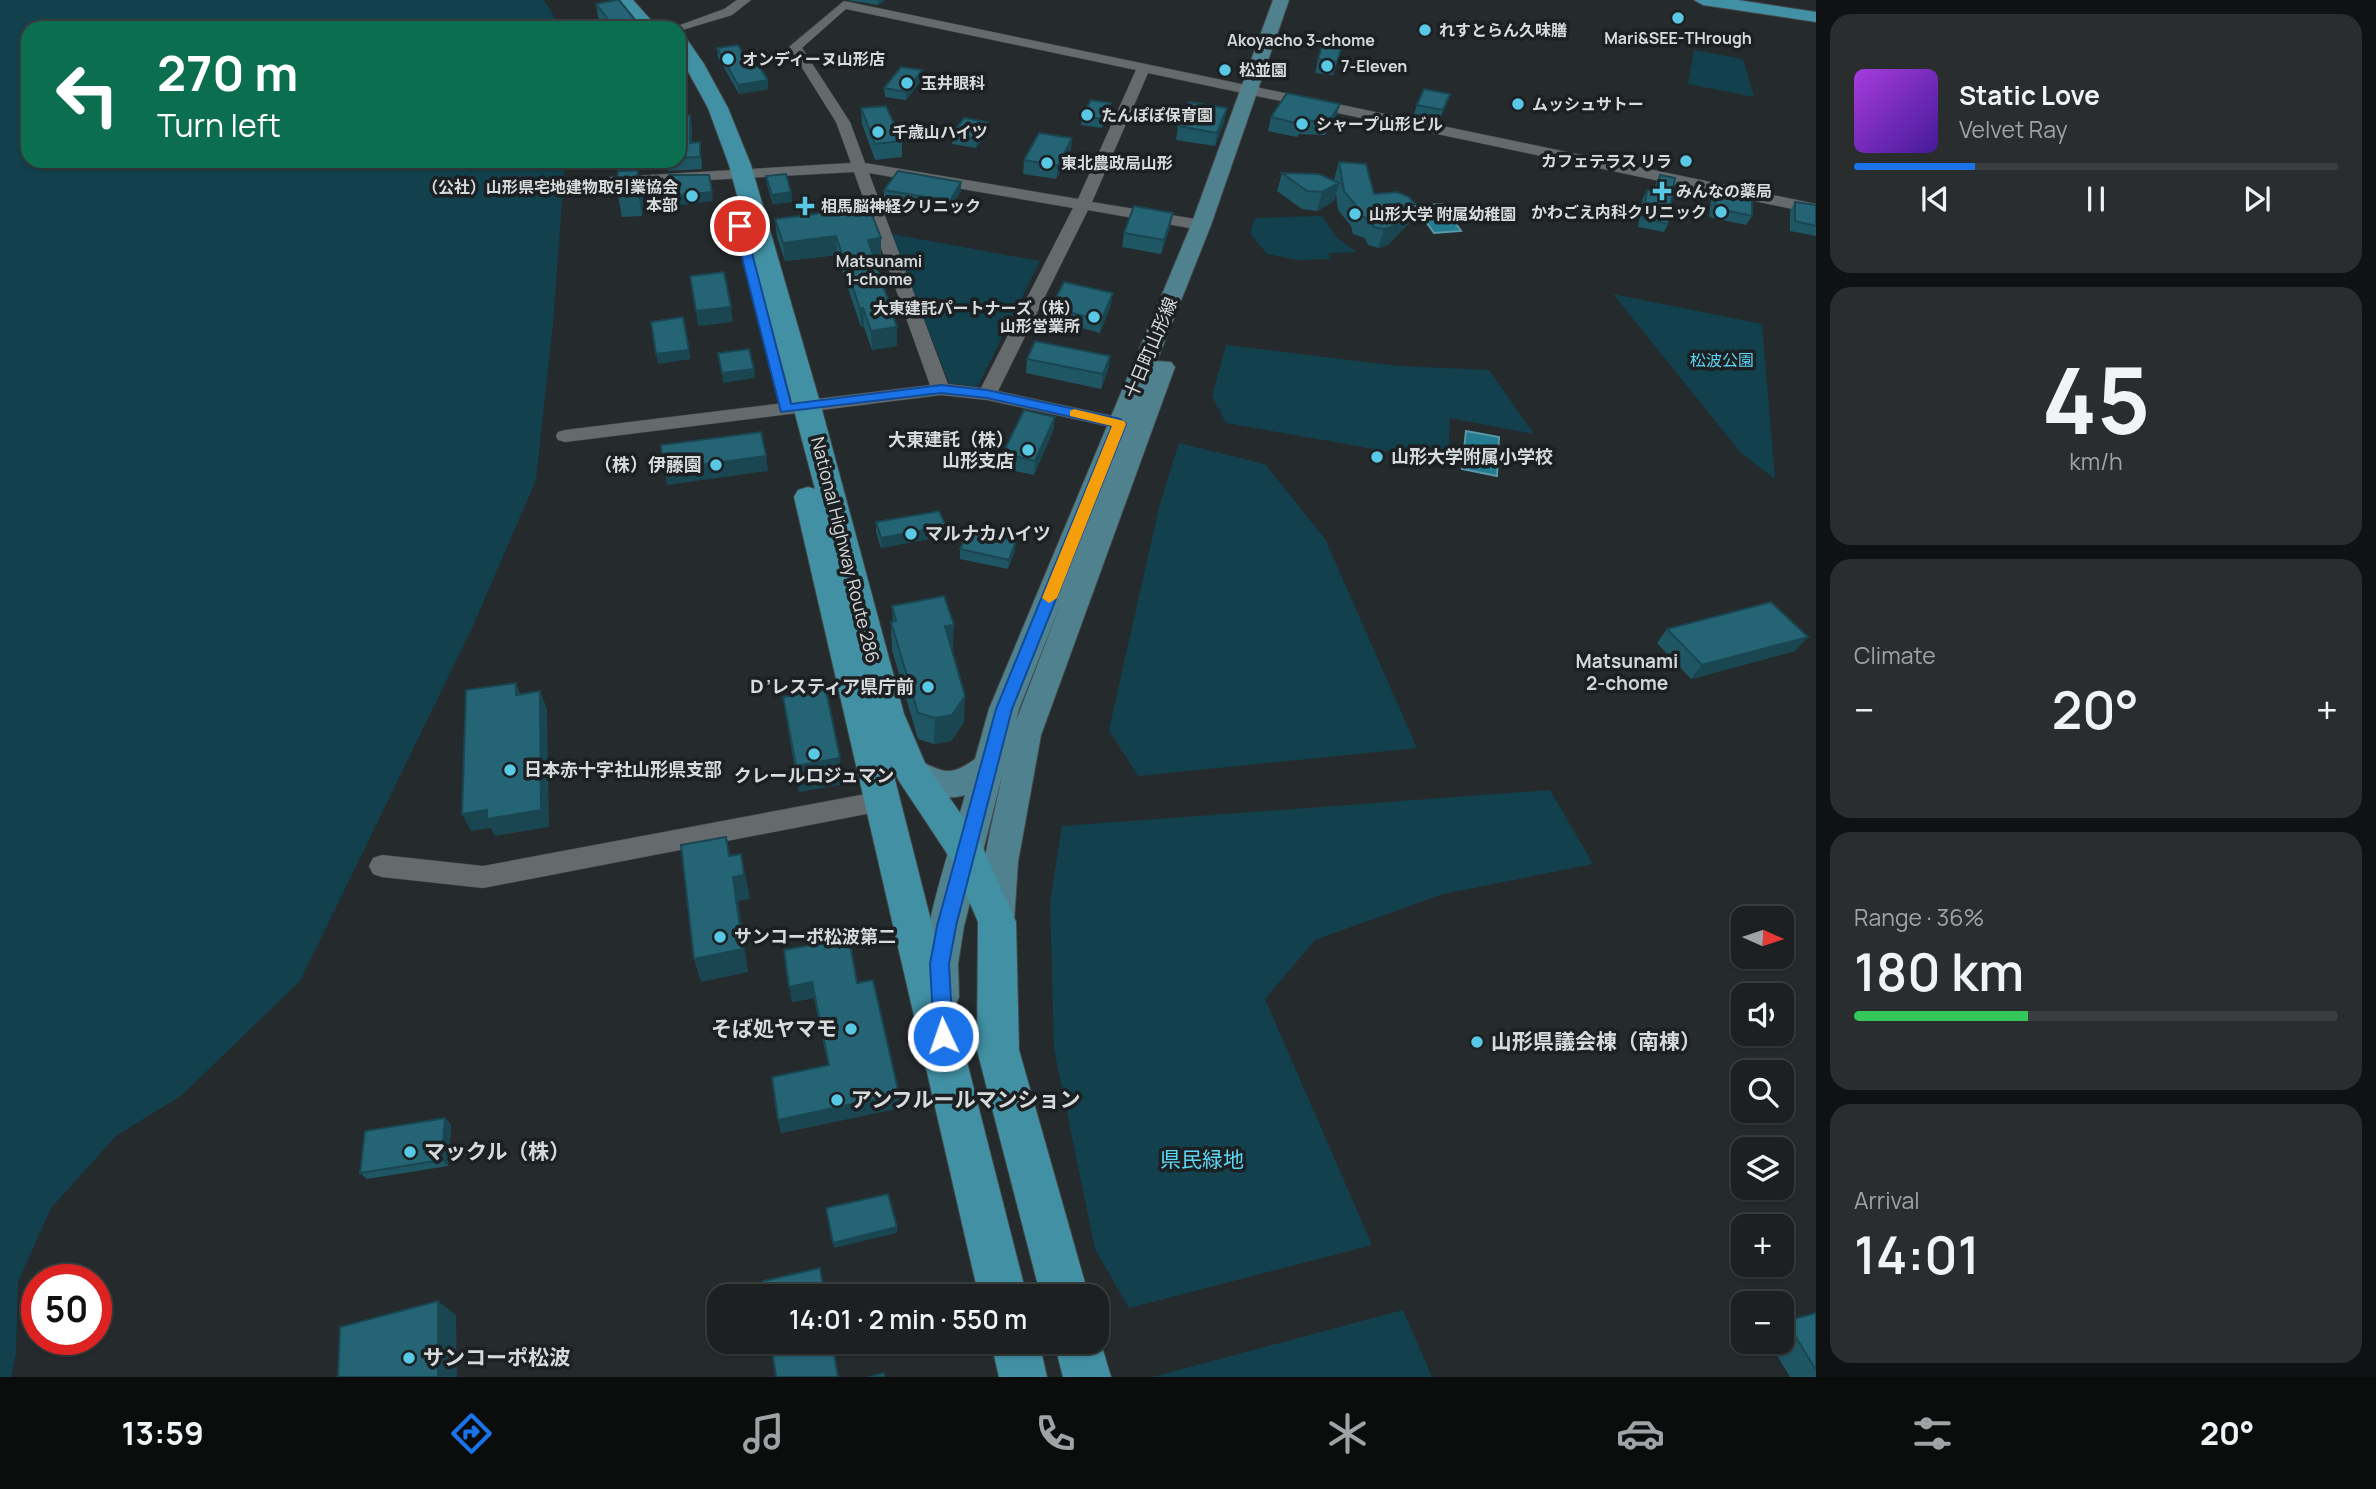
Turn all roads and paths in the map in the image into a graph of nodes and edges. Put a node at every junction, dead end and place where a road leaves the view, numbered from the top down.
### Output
1 (623, 0) edge
2 (642, 0) edge
3 (745, 0) edge
4 (1281, 0) edge
5 (1291, 0) edge
6 (1687, 0) edge
7 (1703, 0) edge
8 (1742, 0) edge
9 (1763, 5) edge
10 (1816, 11) edge
11 (1816, 17) edge
12 (642, 21) edge
13 (662, 21) edge
14 (686, 25) edge
15 (686, 52) edge
16 (1143, 69) junction
17 (686, 75) edge
18 (1254, 93) junction
19 (861, 167) junction
20 (734, 174) junction
21 (581, 183) dead end
22 (1083, 204) junction
23 (1816, 209) edge
24 (1201, 225) junction
25 (941, 389) junction
26 (987, 394) junction
27 (797, 407) junction
28 (1120, 424) junction
29 (565, 436) dead end
30 (992, 764) junction
31 (911, 771) junction
32 (882, 802) junction
33 (967, 852) junction
34 (382, 866) dead end
35 (997, 922) junction
36 (945, 1060) junction
37 (1000, 1284) edge
38 (1061, 1284) edge
39 (1018, 1354) edge
40 (1081, 1354) edge
41 (1023, 1377) edge
42 (1087, 1377) edge

1 - 12 highway
2 - 13 highway
3 - 14 street
4 - 18 main road, 十日町山形線
5 - 18 main road, 十日町山形線
6 - 9 highway
7 - 9 highway
8 - 10 highway
9 - 10 highway
9 - 11 highway
15 - 20 highway, National Highway Route 286
16 - 18 street
16 - 19 street
16 - 22 street
17 - 20 highway, National Highway Route 286
18 - 23 street
18 - 24 main road, 十日町山形線
18 - 35 main road, 十日町山形線
19 - 20 street
19 - 22 street
19 - 25 street
20 - 21 street
20 - 27 highway, National Highway Route 286
22 - 24 street
22 - 26 street
24 - 28 main road, 十日町山形線
25 - 26 street
25 - 27 street
26 - 28 street
27 - 29 street
27 - 31 highway, National Highway Route 286
27 - 32 highway, National Highway Route 286
28 - 30 main road, 十日町山形線
30 - 31 main road
30 - 33 main road, 十日町山形線
31 - 33 highway, National Highway Route 286
32 - 34 street
32 - 36 highway, National Highway Route 286
33 - 35 highway, National Highway Route 286
33 - 36 main road, 十日町山形線
35 - 38 highway, National Highway Route 286
36 - 37 highway, National Highway Route 286
39 - 41 highway
40 - 42 highway

